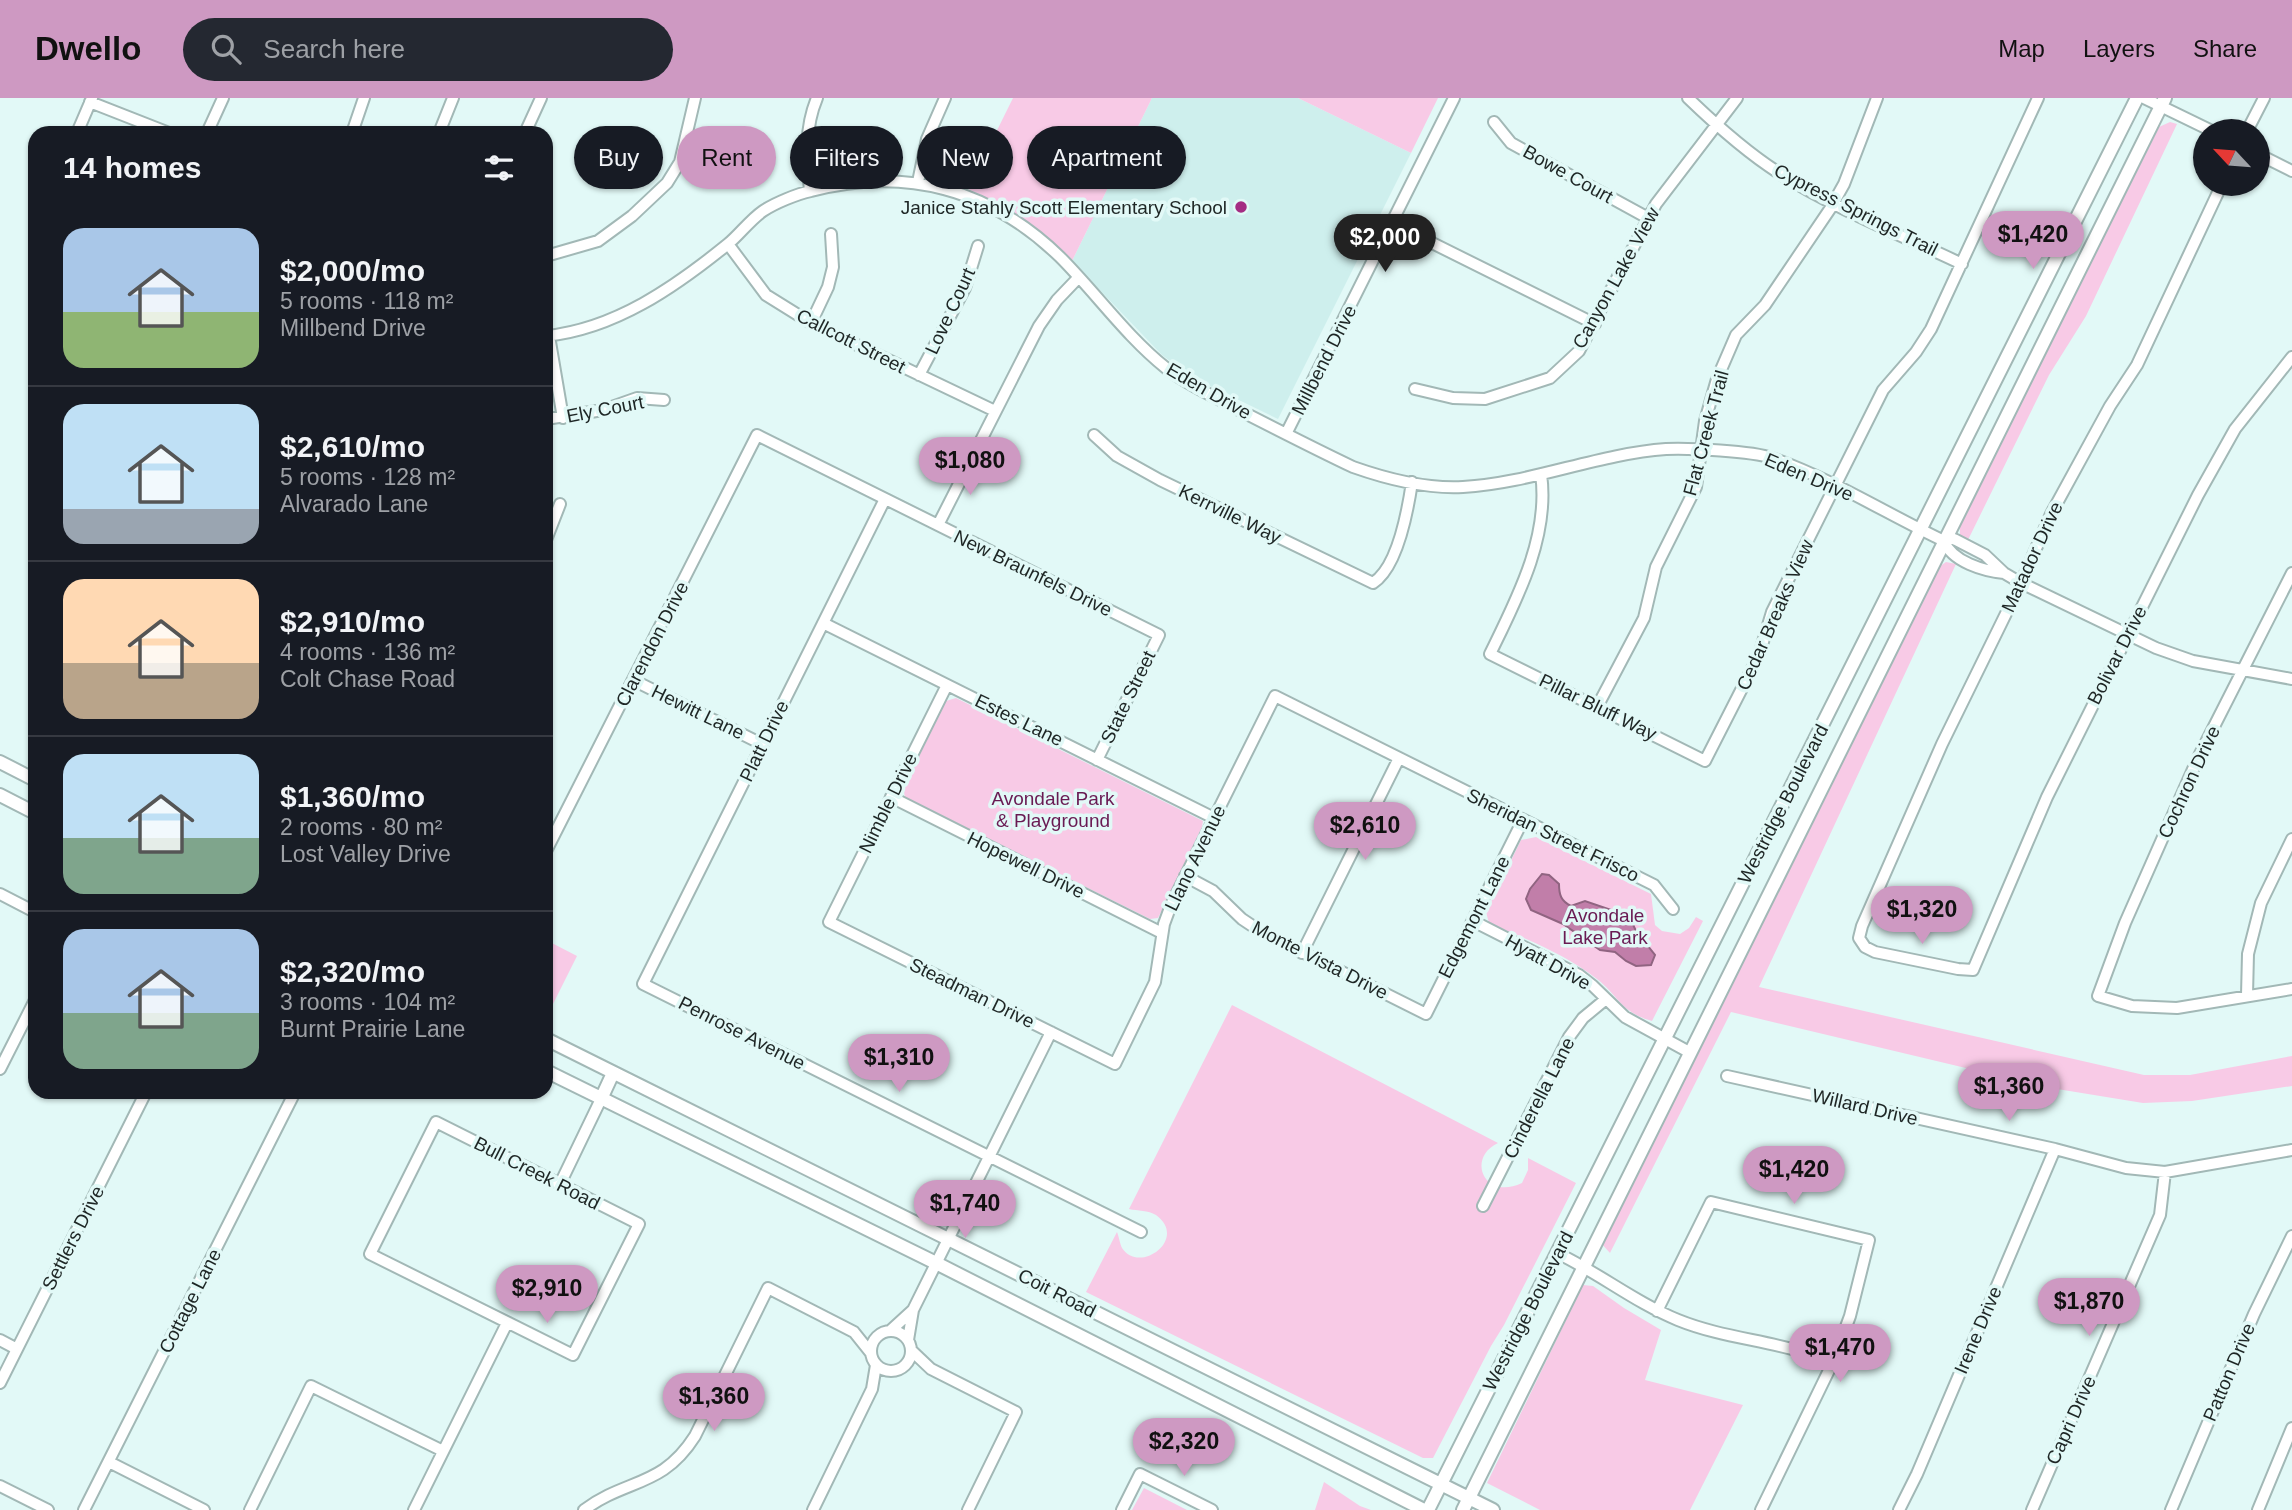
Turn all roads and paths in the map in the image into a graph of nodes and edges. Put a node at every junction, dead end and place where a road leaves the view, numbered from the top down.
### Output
1 (223, 98) edge
2 (364, 98) edge
3 (453, 98) edge
4 (541, 98) edge
5 (695, 98) edge
6 (817, 98) edge
7 (945, 98) edge
8 (1454, 98) edge
9 (1688, 98) edge
10 (1737, 98) edge
11 (1877, 98) edge
12 (2038, 98) edge
13 (2137, 98) edge
14 (2144, 98) edge
15 (2264, 98) edge
16 (91, 100) edge
17 (2163, 102) edge
18 (2253, 119) edge
19 (2193, 120) edge
20 (1494, 122) dead end
21 (80, 126) edge
22 (152, 126) edge
23 (209, 126) edge
24 (354, 126) edge
25 (442, 126) edge
26 (528, 126) edge
27 (933, 126) edge
28 (1717, 126) junction
29 (2270, 160) edge
30 (2292, 172) edge
31 (917, 182) edge
32 (950, 189) edge
33 (810, 191) junction
34 (2216, 196) edge
35 (1834, 203) junction
36 (1648, 218) junction
37 (1392, 223) junction
38 (831, 234) dead end
39 (728, 244) junction
40 (978, 246) dead end
41 (553, 254) edge
42 (1962, 264) junction
43 (1078, 278) junction
44 (811, 323) junction
45 (1594, 324) junction
46 (553, 335) edge
47 (2292, 357) edge
48 (553, 363) edge
49 (919, 375) junction
50 (1415, 389) dead end
51 (664, 400) dead end
52 (995, 411) junction
53 (563, 418) junction
54 (553, 419) edge
55 (1286, 434) junction
56 (757, 435) joint
57 (1094, 435) dead end
58 (1703, 450) junction
59 (1541, 474) junction
60 (1412, 482) junction
61 (1835, 485) junction
62 (885, 499) junction
63 (560, 504) dead end
64 (553, 522) edge
65 (938, 525) junction
66 (1922, 531) junction
67 (1944, 541) junction
68 (2292, 573) edge
69 (2021, 583) junction
70 (823, 623) junction
71 (2127, 634) junction
72 (1159, 635) joint
73 (2244, 671) junction
74 (2292, 679) edge
75 (633, 680) junction
76 (947, 685) junction
77 (1275, 696) joint
78 (1597, 707) junction
79 (762, 744) junction
80 (1399, 758) junction
81 (1097, 760) junction
82 (1705, 761) joint
83 (0, 762) edge
84 (28, 776) edge
85 (0, 795) edge
86 (891, 797) junction
87 (28, 809) edge
88 (1214, 818) junction
89 (1523, 820) junction
90 (553, 838) edge
91 (2292, 839) edge
92 (1185, 876) junction
93 (0, 894) edge
94 (28, 908) edge
95 (1673, 909) dead end
96 (1473, 921) junction
97 (829, 922) joint
98 (1162, 933) junction
99 (1302, 953) junction
100 (1973, 970) joint
101 (643, 984) joint
102 (2292, 989) edge
103 (2248, 995) junction
104 (1606, 999) junction
105 (28, 1014) edge
106 (1426, 1014) joint
107 (1051, 1032) junction
108 (1664, 1040) junction
109 (553, 1043) edge
110 (1689, 1052) junction
111 (1115, 1064) joint
112 (0, 1069) edge
113 (613, 1073) junction
114 (553, 1075) edge
115 (1727, 1076) dead end
116 (142, 1099) edge
117 (291, 1099) edge
118 (601, 1099) junction
119 (2054, 1149) junction
120 (2292, 1150) edge
121 (989, 1156) junction
122 (2165, 1172) junction
123 (560, 1184) junction
124 (1483, 1206) dead end
125 (1141, 1232) dead end
126 (2292, 1236) edge
127 (948, 1239) junction
128 (1557, 1253) junction
129 (936, 1264) junction
130 (1583, 1265) junction
131 (912, 1310) junction
132 (1657, 1311) junction
133 (507, 1323) junction
134 (854, 1332) junction
135 (885, 1332) junction
136 (0, 1340) edge
137 (909, 1345) junction
138 (17, 1349) junction
139 (870, 1352) junction
140 (1833, 1362) junction
141 (876, 1365) junction
142 (899, 1369) junction
143 (931, 1369) junction
144 (0, 1383) edge
145 (872, 1388) junction
146 (2292, 1428) edge
147 (443, 1451) junction
148 (109, 1462) junction
149 (1441, 1485) junction
150 (0, 1486) edge
151 (1466, 1504) edge
152 (48, 1510) edge
153 (84, 1510) edge
154 (204, 1510) edge
155 (250, 1510) edge
156 (414, 1510) edge
157 (584, 1510) edge
158 (813, 1510) edge
159 (968, 1510) edge
160 (1122, 1510) edge
161 (1212, 1510) edge
162 (1426, 1510) edge
163 (1493, 1510) edge
164 (1761, 1510) edge
165 (1899, 1510) edge
166 (2032, 1510) edge
167 (2171, 1510) edge
168 (2258, 1510) edge

1 - 23 street
2 - 24 street
3 - 25 street
4 - 26 street
5 - 41 street
6 - 33 street
7 - 27 street
8 - 37 street, Millbend Drive
9 - 28 street, Cypress Springs Trail
10 - 28 street, Canyon Lake View
11 - 35 street, Flat Creek Trail
12 - 42 street, Cedar Breaks View
13 - 66 main road, Westridge Boulevard
14 - 17 street
15 - 18 street
16 - 21 street
16 - 22 street
17 - 19 street
17 - 67 main road, Westridge Boulevard
20 - 36 street, Bowe Court
28 - 35 street, Cypress Springs Trail
28 - 36 street, Canyon Lake View
29 - 30 street
31 - 33 street, Eden Drive
32 - 43 street, Eden Drive
33 - 39 street, Eden Drive
34 - 69 street, Matador Drive
35 - 42 street, Cypress Springs Trail
35 - 58 street, Flat Creek Trail
36 - 45 street, Canyon Lake View
37 - 45 street
37 - 55 street, Millbend Drive
38 - 44 street
39 - 44 street, Callcott Street
39 - 46 street, Eden Drive
40 - 49 street, Love Court
42 - 61 street, Cedar Breaks View
43 - 52 street
43 - 55 street, Eden Drive
44 - 49 street, Callcott Street
45 - 50 street, Canyon Lake View
47 - 71 street, Bolivar Drive
48 - 53 street
49 - 52 street, Callcott Street
51 - 53 street, Ely Court
52 - 65 street
53 - 54 street, Ely Court
55 - 60 street, Eden Drive
56 - 62 street, New Braunfels Drive
56 - 75 street, Clarendon Drive
57 - 60 street, Kerrville Way
58 - 59 street, Eden Drive
58 - 61 street, Eden Drive
58 - 78 street, Flat Creek Trail
59 - 60 street, Eden Drive
59 - 78 street, Pillar Bluff Way
61 - 66 street, Eden Drive
61 - 82 street, Cedar Breaks View
62 - 65 street, New Braunfels Drive
62 - 70 street, Platt Drive
63 - 64 street
65 - 72 street, New Braunfels Drive
66 - 67 street, Eden Drive
66 - 108 main road, Westridge Boulevard
67 - 69 street, Eden Drive
67 - 110 main road, Westridge Boulevard
68 - 73 street, Cochron Drive
69 - 71 street, Eden Drive
69 - 100 street, Matador Drive
70 - 76 street, Estes Lane
70 - 79 street, Platt Drive
71 - 73 street, Eden Drive
71 - 100 street, Bolivar Drive
72 - 81 street, State Street
73 - 74 street, Eden Drive
73 - 103 street, Cochron Drive
75 - 79 street, Hewitt Lane
75 - 90 street, Clarendon Drive
76 - 81 street, Estes Lane
76 - 86 street, Nimble Drive
77 - 80 street, Sheridan Street Frisco
77 - 88 street, Llano Avenue
78 - 82 street, Pillar Bluff Way
79 - 101 street, Platt Drive
80 - 89 street, Sheridan Street Frisco
80 - 99 street
81 - 88 street, Estes Lane
83 - 84 main road
85 - 87 main road
86 - 97 street, Nimble Drive
86 - 98 street, Hopewell Drive
88 - 92 street, Llano Avenue
89 - 95 street, Sheridan Street Frisco
89 - 96 street, Edgemont Lane
91 - 103 street
92 - 98 street, Llano Avenue
92 - 99 street, Monte Vista Drive
93 - 94 street
96 - 104 street, Hyatt Drive
96 - 106 street, Edgemont Lane
97 - 107 street, Steadman Drive
98 - 111 street, Llano Avenue
99 - 106 street, Monte Vista Drive
101 - 121 street, Penrose Avenue
102 - 103 street
104 - 108 street, Hyatt Drive
104 - 124 street, Cinderella Lane
105 - 112 street
107 - 111 street, Steadman Drive
107 - 121 street
108 - 110 street, Hyatt Drive
108 - 128 main road, Westridge Boulevard
109 - 113 main road, Coit Road
110 - 130 main road, Westridge Boulevard
113 - 118 main road
113 - 127 main road, Coit Road
114 - 118 main road, Coit Road
115 - 119 street, Willard Drive
116 - 138 street, Settlers Drive
117 - 148 street, Cottage Lane
118 - 123 street
118 - 129 main road, Coit Road
119 - 122 street, Willard Drive
119 - 165 street, Irene Drive
120 - 122 street, Willard Drive
121 - 125 street, Penrose Avenue
121 - 127 street
122 - 166 street, Capri Drive
123 - 133 street, Bull Creek Road
123 - 133 street, Bull Creek Road
126 - 167 street, Patton Drive
127 - 129 street
127 - 149 main road, Coit Road
128 - 130 street
128 - 149 main road, Westridge Boulevard
129 - 131 street
129 - 162 main road, Coit Road
130 - 132 street
130 - 151 main road, Westridge Boulevard
131 - 135 street
131 - 137 street
132 - 140 street
132 - 140 street
133 - 147 street
134 - 135 street
134 - 139 street
134 - 157 street
135 - 137 street
135 - 139 street
136 - 138 street
137 - 142 street
137 - 143 street
138 - 144 street, Settlers Drive
139 - 141 street
140 - 164 street
141 - 142 street
141 - 145 street
142 - 143 street
142 - 145 street
143 - 159 street
145 - 158 street
146 - 168 street
147 - 155 street
147 - 156 street
148 - 153 street, Cottage Lane
148 - 154 street
149 - 151 main road, Coit Road
149 - 162 main road, Westridge Boulevard
150 - 152 street
151 - 163 main road, Coit Road
160 - 161 street

